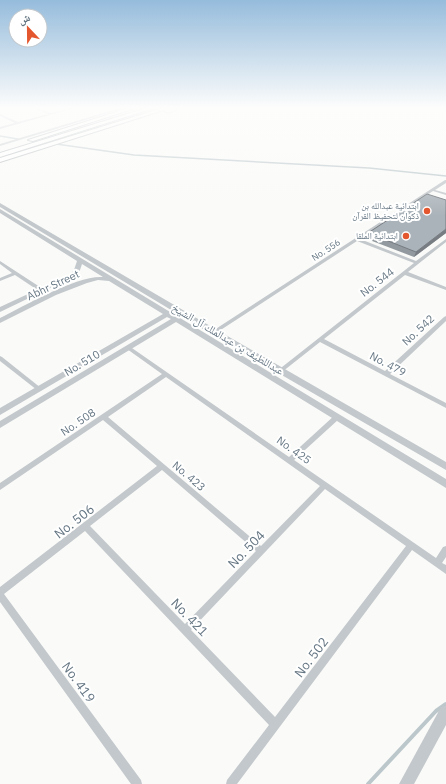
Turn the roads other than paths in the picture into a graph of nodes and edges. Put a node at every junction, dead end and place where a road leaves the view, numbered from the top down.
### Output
1 (14, 144) edge
2 (18, 144) edge
3 (35, 144) edge
4 (53, 144) edge
5 (1, 148) edge
6 (0, 155) edge
7 (0, 160) edge
8 (446, 181) edge
9 (432, 190) junction
10 (446, 194) edge
11 (0, 205) edge
12 (0, 211) edge
13 (357, 239) junction
14 (446, 240) edge
15 (80, 261) junction
16 (0, 262) edge
17 (417, 263) junction
18 (15, 273) junction
19 (405, 273) junction
20 (65, 279) junction
21 (0, 280) edge
22 (117, 283) junction
23 (77, 284) junction
24 (446, 289) edge
25 (41, 290) junction
26 (0, 310) edge
27 (167, 314) junction
28 (446, 318) edge
29 (158, 319) junction
30 (176, 319) junction
31 (0, 321) edge
32 (167, 324) junction
33 (214, 332) junction
34 (321, 340) junction
35 (129, 348) junction
36 (0, 358) edge
37 (280, 371) junction
38 (166, 374) junction
39 (386, 374) junction
40 (38, 389) junction
41 (446, 406) edge
42 (0, 412) edge
43 (104, 417) junction
44 (337, 417) junction
45 (0, 425) edge
46 (405, 442) junction
47 (395, 453) junction
48 (290, 460) junction
49 (446, 466) edge
50 (161, 467) junction
51 (446, 484) edge
52 (325, 485) junction
53 (0, 487) edge
54 (86, 527) junction
55 (411, 545) junction
56 (446, 550) edge
57 (261, 551) junction
58 (437, 563) junction
59 (446, 570) edge
60 (0, 592) edge
61 (0, 595) edge
62 (184, 630) junction
63 (446, 712) edge
64 (276, 725) junction
65 (137, 784) edge
66 (231, 784) edge
67 (406, 784) edge

1 - 5 street
2 - 5 highway
3 - 6 highway
4 - 7 main road
8 - 9 street, No. 556
9 - 10 street
9 - 13 street, No. 556
11 - 33 street, عبداللطيف بن عبدالملك آل الشيخ
12 - 15 street, عبداللطيف بن عبدالملك آل الشيخ
13 - 17 street
13 - 33 street, No. 556
14 - 17 street, No. 544
15 - 20 street, Abhr Street
15 - 22 street, عبداللطيف بن عبدالملك آل الشيخ
16 - 18 street
17 - 19 street, No. 544
18 - 21 street
18 - 25 street
19 - 24 street
19 - 34 street, No. 544
20 - 23 street
20 - 25 street, Abhr Street
22 - 23 street, Abhr Street
22 - 27 street, عبداللطيف بن عبدالملك آل الشيخ
23 - 31 street, Abhr Street
25 - 26 street, Abhr Street
27 - 29 street, No. 510
27 - 30 street, عبداللطيف بن عبدالملك آل الشيخ
28 - 39 street, No. 542
29 - 32 street
29 - 40 street, No. 510
30 - 32 street, No. 510
30 - 44 street, عبداللطيف بن عبدالملك آل الشيخ
32 - 35 street, No. 510
33 - 37 street, عبداللطيف بن عبدالملك آل الشيخ
34 - 37 street, No. 544
34 - 39 street, No. 479
35 - 38 street, No. 425
35 - 45 street, No. 510
36 - 40 street
37 - 46 street, عبداللطيف بن عبدالملك آل الشيخ
38 - 43 street, No. 508
38 - 48 street, No. 425
39 - 41 street, No. 479
40 - 42 street, No. 510
43 - 50 street, No. 423
43 - 53 street, No. 508
44 - 47 street, عبداللطيف بن عبدالملك آل الشيخ
44 - 48 street
46 - 47 street
46 - 49 street, عبداللطيف بن عبدالملك آل الشيخ
47 - 51 street, عبداللطيف بن عبدالملك آل الشيخ
48 - 52 street, No. 425
50 - 54 street, No. 506
50 - 57 street, No. 423
52 - 55 street, No. 425
52 - 57 street, No. 504
54 - 60 street, No. 506
54 - 62 street, No. 421
55 - 58 street, No. 425
55 - 64 street, No. 502
56 - 58 street
57 - 62 street, No. 504
58 - 59 street, No. 425
61 - 65 street, No. 419
62 - 64 street, No. 421
63 - 67 street
64 - 66 street, No. 502

